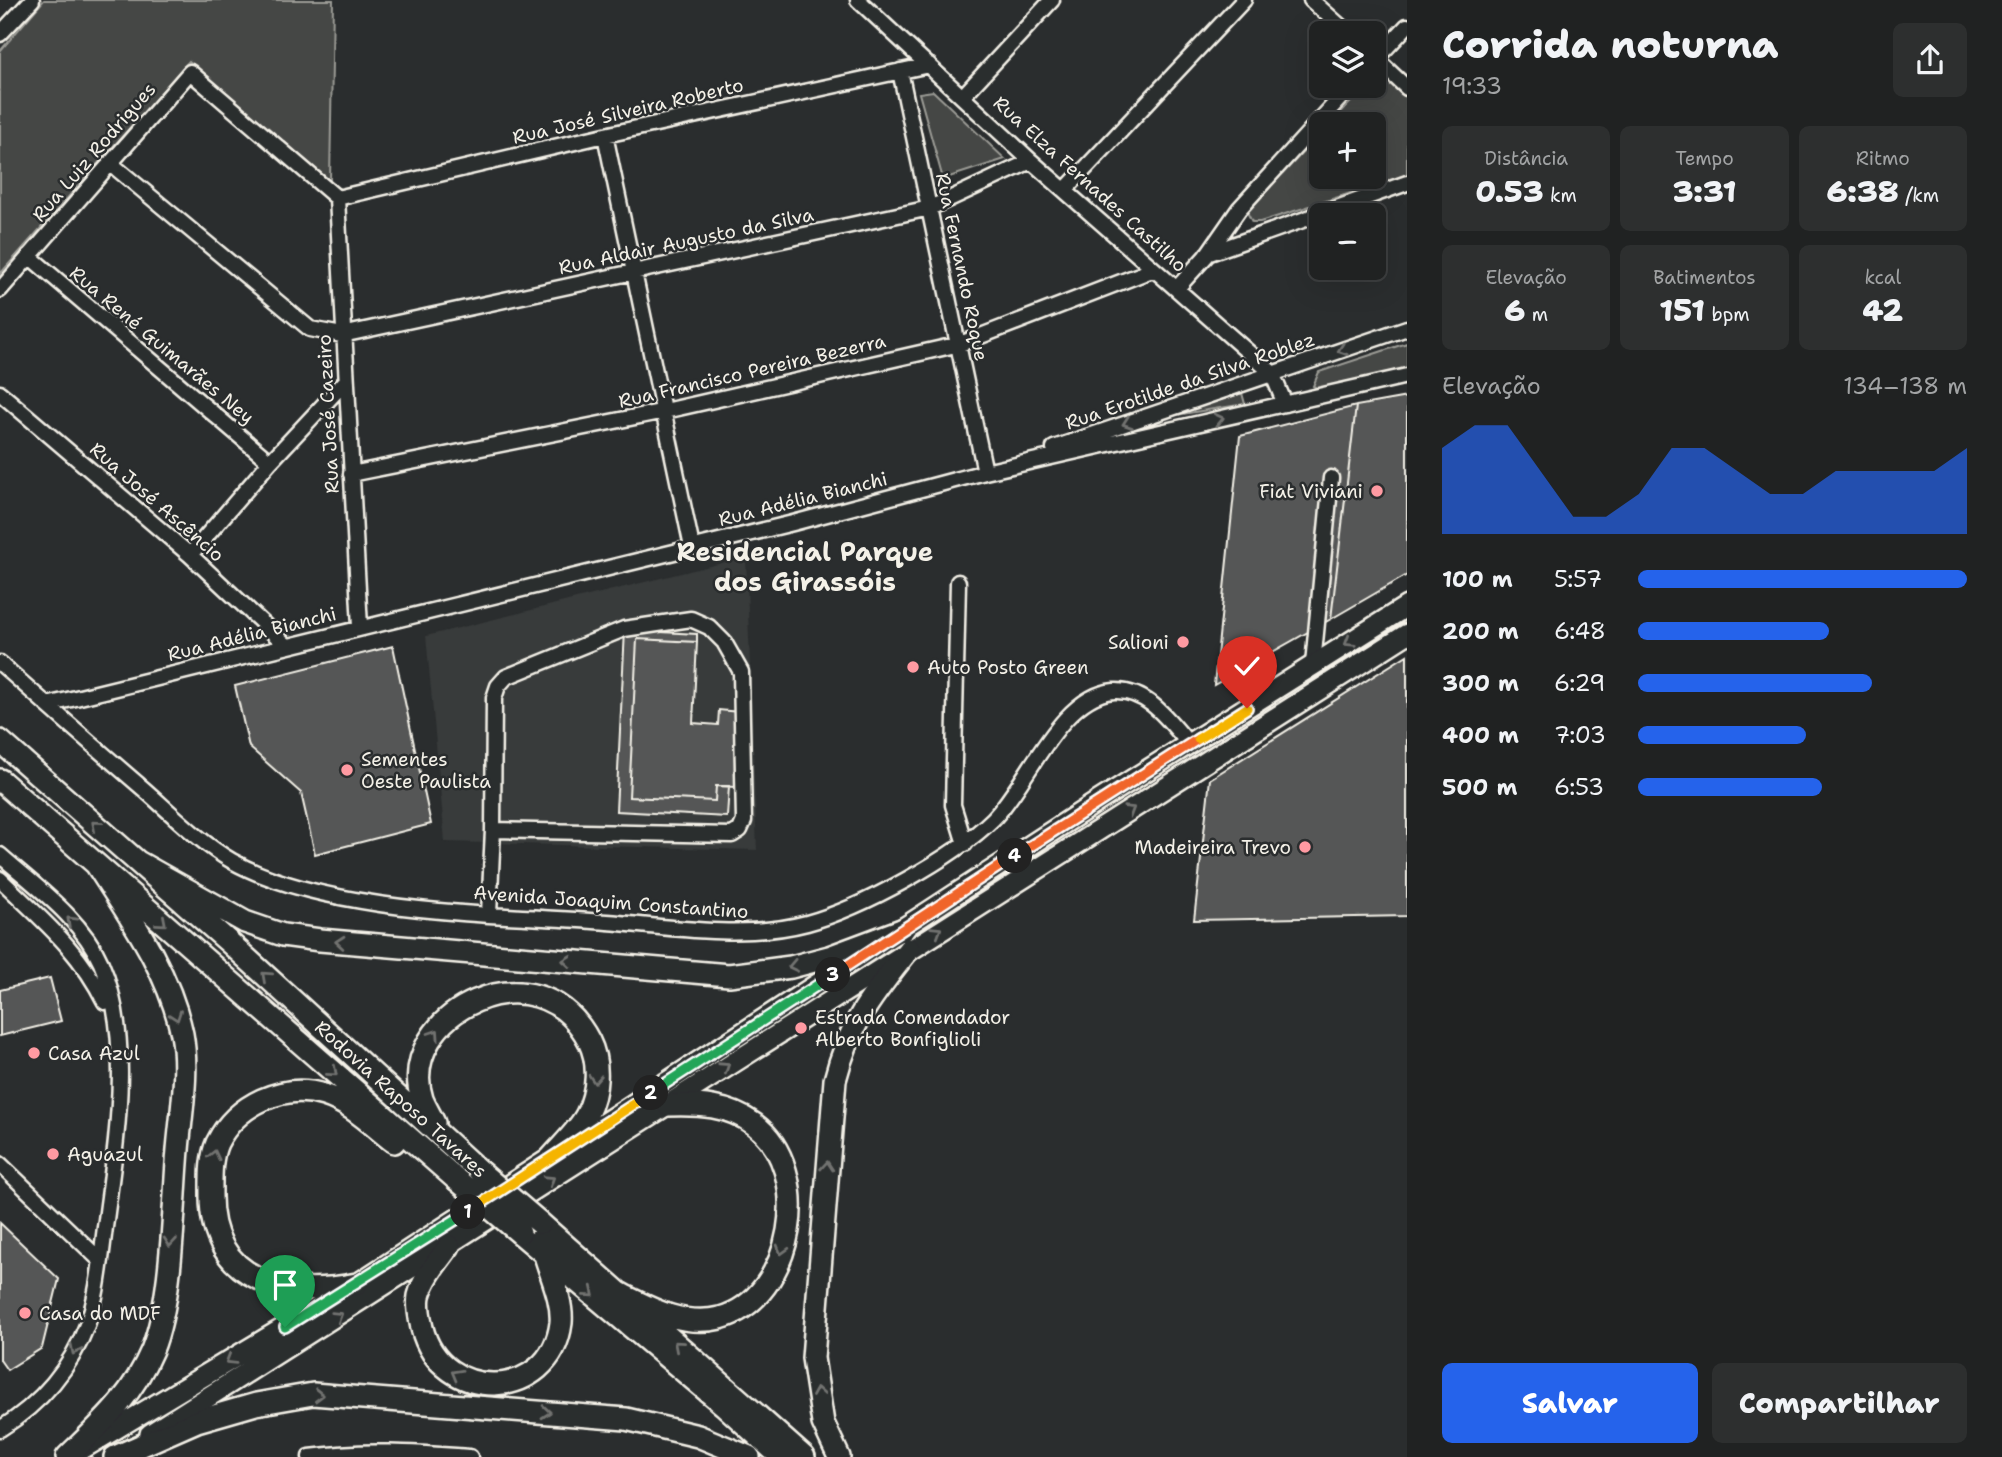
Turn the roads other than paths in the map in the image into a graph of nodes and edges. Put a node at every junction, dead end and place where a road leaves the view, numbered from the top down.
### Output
1 (32, 0) edge
2 (1052, 0) edge
3 (1244, 0) edge
4 (1311, 0) edge
5 (862, 1) edge
6 (1335, 21) edge
7 (1407, 26) edge
8 (0, 34) edge
9 (1386, 47) edge
10 (929, 65) junction
11 (1386, 70) edge
12 (900, 71) junction
13 (1407, 88) edge
14 (963, 96) junction
15 (1340, 98) edge
16 (605, 135) junction
17 (1031, 161) junction
18 (110, 163) junction
19 (1407, 183) edge
20 (1066, 190) junction
21 (337, 198) junction
22 (930, 208) junction
23 (1207, 255) junction
24 (29, 257) junction
25 (1153, 270) junction
26 (633, 272) junction
27 (1178, 287) junction
28 (0, 290) edge
29 (1407, 328) edge
30 (342, 335) junction
31 (960, 344) junction
32 (1272, 373) junction
33 (1407, 376) edge
34 (345, 382) junction
35 (0, 393) edge
36 (1285, 404) junction
37 (665, 411) junction
38 (270, 462) junction
39 (985, 472) junction
40 (351, 474) junction
41 (1331, 478) dead end
42 (692, 547) junction
43 (190, 555) junction
44 (958, 582) dead end
45 (1407, 606) edge
46 (360, 627) junction
47 (1407, 634) edge
48 (286, 645) junction
49 (0, 663) edge
50 (1314, 664) junction
51 (47, 705) junction
52 (0, 741) edge
53 (1190, 745) junction
54 (0, 780) edge
55 (494, 830) junction
56 (965, 844) junction
57 (0, 855) edge
58 (138, 862) junction
59 (96, 864) junction
60 (0, 879) edge
61 (489, 914) junction
62 (907, 939) junction
63 (117, 1026) junction
64 (668, 1105) junction
65 (441, 1135) junction
66 (550, 1159) junction
67 (0, 1164) edge
68 (456, 1179) junction
69 (449, 1246) junction
70 (545, 1255) junction
71 (101, 1261) junction
72 (356, 1284) junction
73 (619, 1293) junction
74 (0, 1429) edge
75 (398, 1455) edge
76 (68, 1457) edge
77 (115, 1457) edge
78 (310, 1457) edge
79 (470, 1457) edge
80 (750, 1457) edge
81 (781, 1457) edge
82 (804, 1457) edge
83 (839, 1457) edge

1 - 8 street
2 - 14 street
3 - 20 street
4 - 6 street
5 - 10 street, Rua Elza Fernades Castilho
7 - 9 street
10 - 12 street, Rua José Silveira Roberto
10 - 14 street, Rua Elza Fernades Castilho
11 - 13 street
12 - 16 street, Rua José Silveira Roberto
12 - 22 street, Rua Fernando Roque
14 - 17 street, Rua Elza Fernades Castilho
15 - 23 street
16 - 21 street, Rua José Silveira Roberto
16 - 26 street
17 - 20 street, Rua Elza Fernades Castilho
17 - 22 street, Rua Aldair Augusto da Silva
18 - 21 street, Rua Luiz Rodrigues
18 - 24 street, Rua Luiz Rodrigues
18 - 30 street
19 - 23 street
20 - 25 street, Rua Elza Fernades Castilho
21 - 30 street, Rua José Cazeiro
22 - 26 street, Rua Aldair Augusto da Silva
22 - 31 street, Rua Fernando Roque
23 - 27 street
24 - 28 street, Rua Luiz Rodrigues
24 - 38 street, Rua René Guimarães Ney
25 - 27 street, Rua Elza Fernades Castilho
25 - 31 street, Rua Francisco Pereira Bezerra
26 - 30 street, Rua Aldair Augusto da Silva
26 - 37 street
27 - 32 street, Rua Elza Fernades Castilho
29 -> 32 street, Rua Erotilde da Silva Roblez
30 - 34 street, Rua José Cazeiro
31 - 37 street, Rua Francisco Pereira Bezerra
31 - 39 street, Rua Fernando Roque
32 - 36 street, Rua Elza Fernades Castilho
32 -> 39 street, Rua Erotilde da Silva Roblez
33 - 36 street, Rua Adélia Bianchi
34 - 38 street
34 - 40 street, Rua José Cazeiro
35 - 43 street, Rua José Ascêncio
39 -> 36 street, Rua Adélia Bianchi
37 - 40 street, Rua Francisco Pereira Bezerra
37 - 42 street
38 - 43 street
39 - 42 street, Rua Adélia Bianchi
40 - 46 street, Rua José Cazeiro
41 - 50 street
42 - 46 street, Rua Adélia Bianchi
43 - 48 street, Rua José Ascêncio
44 - 56 street
45 -> 50 main road
46 - 48 street, Rua Adélia Bianchi
62 -> 47 main road
48 - 51 street, Rua Adélia Bianchi
49 - 51 street, Avenida Joaquim Constantino
50 - 53 main road
51 - 61 street, Avenida Joaquim Constantino
58 -> 52 highway, Rodovia Raposo Tavares
53 - 56 street, Avenida Joaquim Constantino
53 - 62 main road
54 - 59 highway, Rodovia Raposo Tavares
55 - 55 street
55 - 61 street
56 - 61 street, Avenida Joaquim Constantino
63 -> 57 street
62 -> 58 highway
65 -> 58 highway, Rodovia Raposo Tavares
59 -> 68 highway, Rodovia Raposo Tavares
59 -> 76 highway
60 - 63 street
64 -> 62 main road
62 - 66 main road
83 -> 62 highway
63 - 71 street
69 -> 64 main road
64 -> 73 highway
65 -> 66 highway
65 - 73 highway, Rodovia Raposo Tavares, bridge
66 - 72 main road
67 - 71 street
68 - 70 highway, Rodovia Raposo Tavares, bridge
72 -> 68 highway
70 -> 69 highway
77 -> 69 main road
70 -> 81 highway, Rodovia Raposo Tavares
71 -> 74 street
72 -> 76 main road
82 -> 73 highway, Rodovia Raposo Tavares
75 - 78 street
75 - 79 street
77 -> 80 highway

